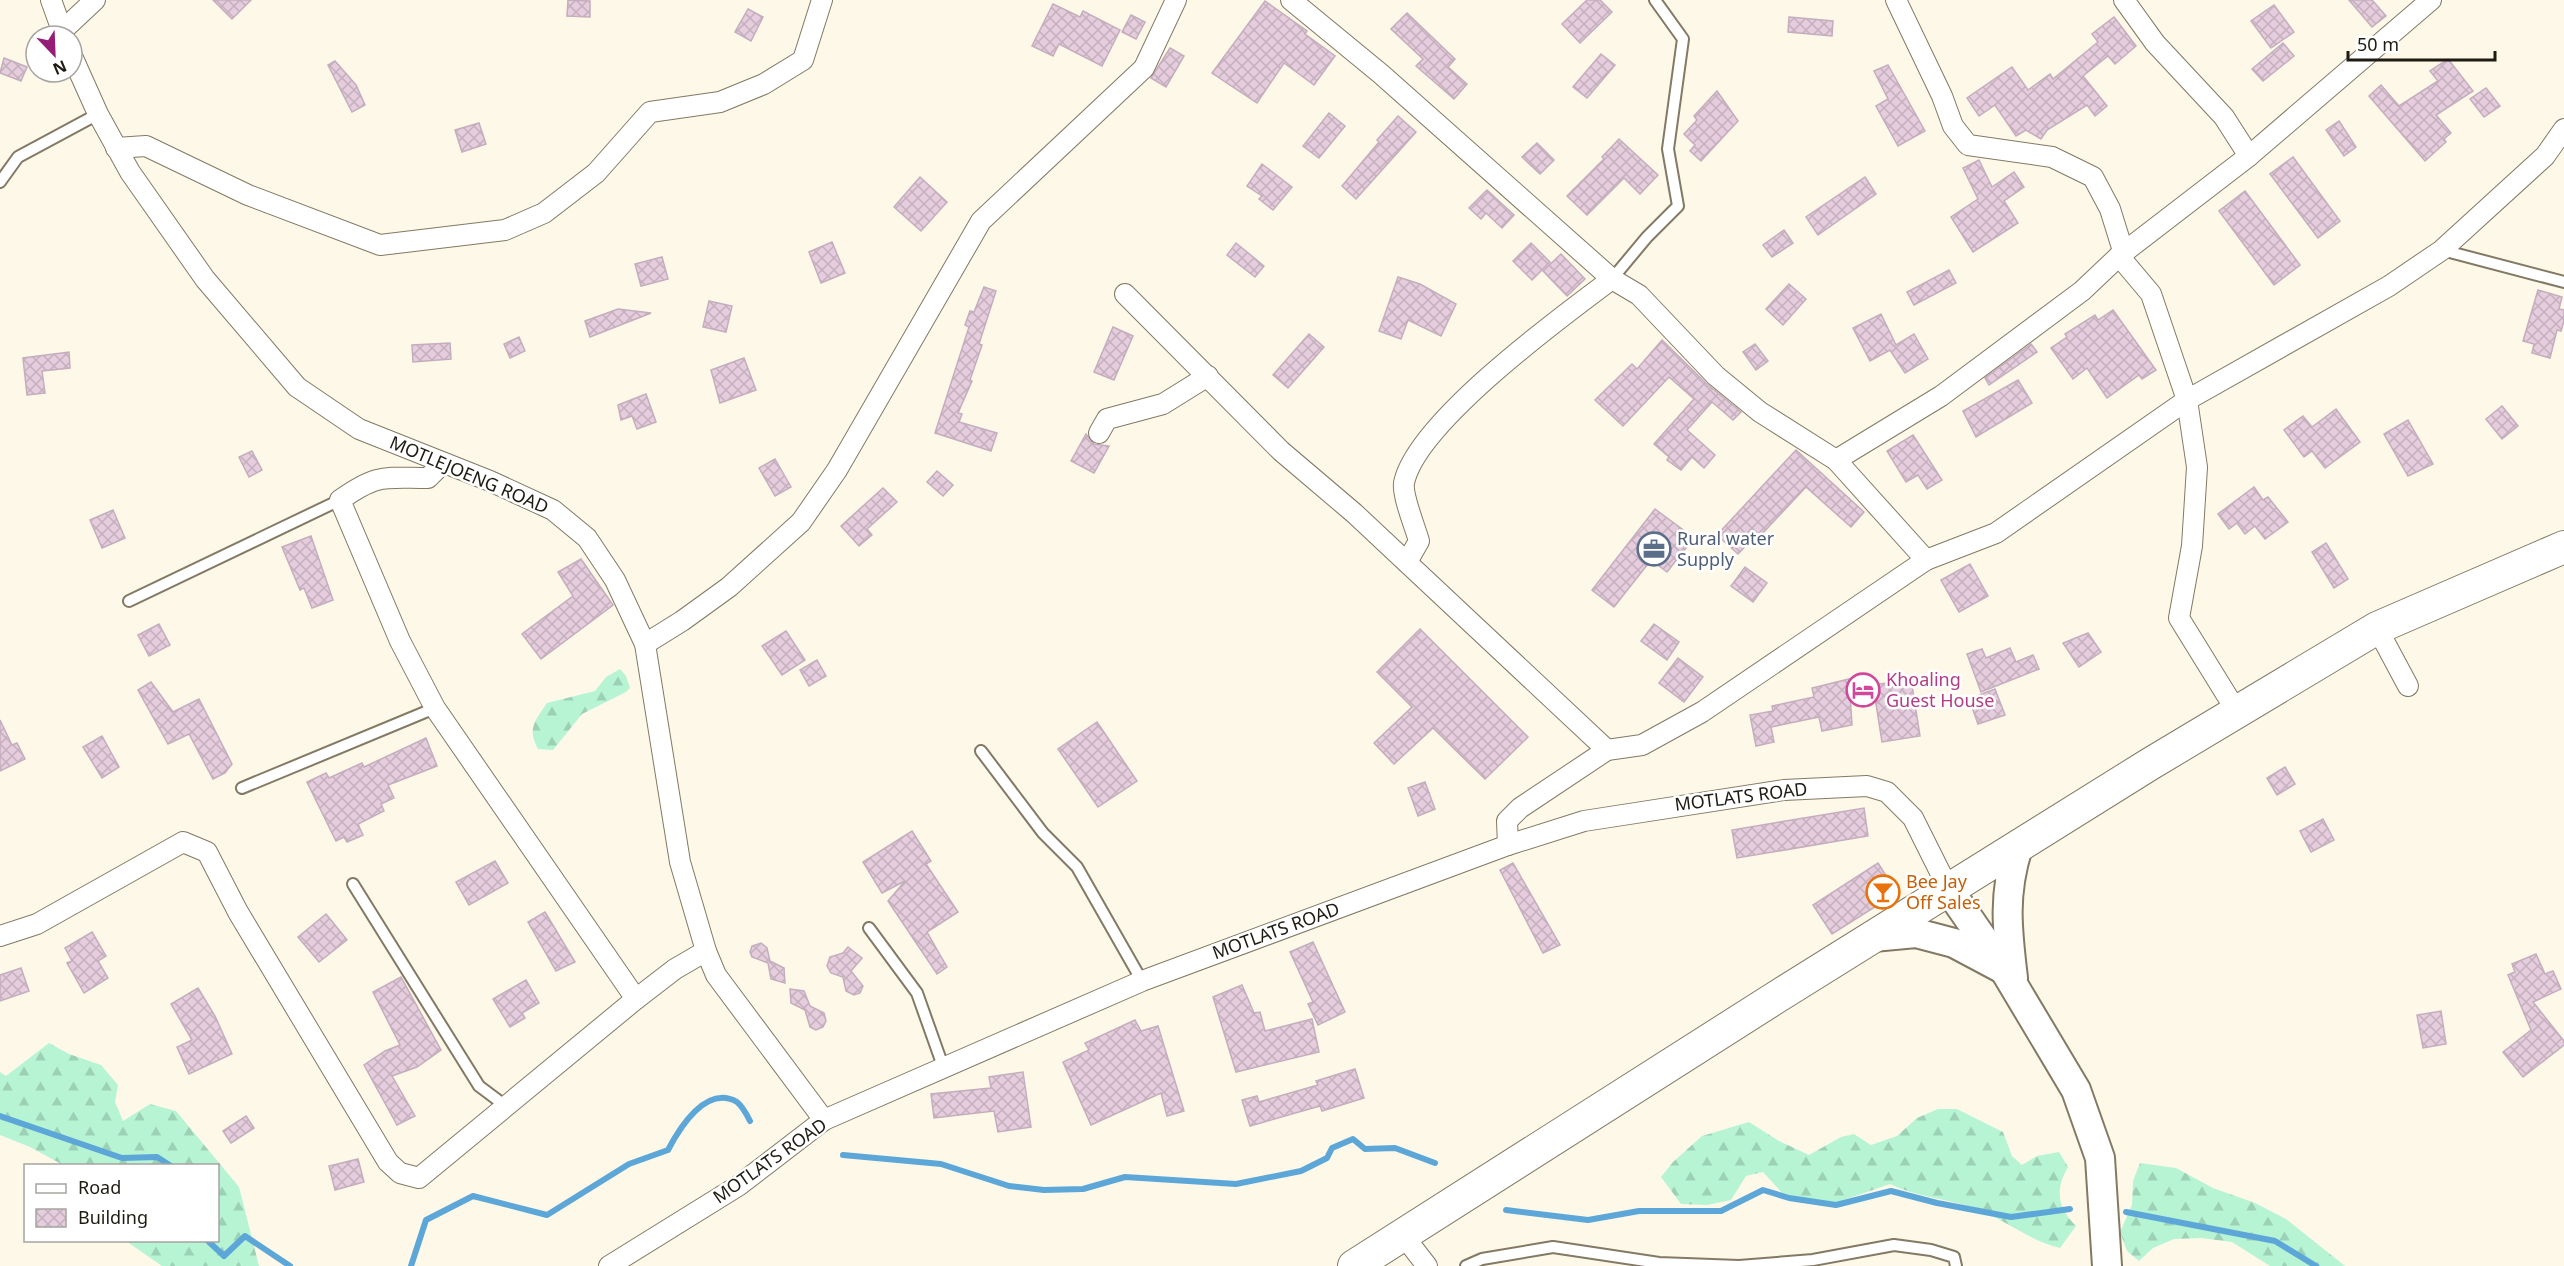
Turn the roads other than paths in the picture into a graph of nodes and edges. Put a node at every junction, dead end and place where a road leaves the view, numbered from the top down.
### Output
1 (51, 0) edge
2 (95, 0) edge
3 (822, 0) edge
4 (1176, 0) edge
5 (1291, 0) edge
6 (1655, 0) edge
7 (1896, 0) edge
8 (2124, 0) edge
9 (2431, 0) edge
10 (59, 24) edge
11 (72, 24) edge
12 (84, 83) edge
13 (98, 114) junction
14 (2564, 129) edge
15 (116, 148) junction
16 (2250, 156) junction
17 (0, 182) edge
18 (2442, 250) junction
19 (2121, 255) junction
20 (1612, 279) junction
21 (2564, 282) edge
22 (1125, 294) dead end
23 (1208, 376) junction
24 (2187, 400) junction
25 (1099, 433) dead end
26 (1836, 460) junction
27 (443, 463) junction
28 (340, 500) junction
29 (2564, 547) edge
30 (1926, 560) junction
31 (1407, 562) junction
32 (129, 601) dead end
33 (2377, 628) junction
34 (645, 644) junction
35 (2408, 686) dead end
36 (435, 708) junction
37 (2237, 712) junction
38 (1607, 750) junction
39 (981, 751) dead end
40 (243, 788) dead end
41 (1508, 845) junction
42 (2018, 847) junction
43 (353, 884) dead end
44 (1949, 890) junction
45 (869, 927) dead end
46 (0, 936) edge
47 (1873, 937) junction
48 (705, 951) junction
49 (2009, 978) junction
50 (1142, 981) junction
51 (636, 999) junction
52 (944, 1069) junction
53 (507, 1107) junction
54 (825, 1120) junction
55 (1403, 1234) junction
56 (609, 1266) edge
57 (1354, 1266) edge
58 (1427, 1266) edge
59 (1466, 1266) edge
60 (1956, 1266) edge
61 (2107, 1266) edge

1 - 10 street
2 - 11 street
3 - 15 street
4 - 34 street
5 - 20 street
6 - 20 lane
7 - 19 street
8 - 16 street
9 - 16 street
12 - 13 street, MOTLEJOENG ROAD
13 - 15 street, MOTLEJOENG ROAD
13 - 17 lane
14 - 18 street
15 - 27 street, MOTLEJOENG ROAD
16 - 19 street
18 - 21 lane
18 - 24 street
19 - 24 street
19 - 26 street
20 - 26 street
20 - 31 street
22 - 23 street
23 - 25 street
23 - 31 street
24 - 30 street
24 - 37 street
26 - 30 street
27 - 28 street
27 - 34 street, MOTLEJOENG ROAD
28 - 32 lane
28 - 36 street
29 - 33 main road
30 - 38 street
31 - 38 street
33 - 35 street
33 - 37 main road
34 - 48 street, MOTLEJOENG ROAD
36 - 40 lane
36 - 51 street
37 - 42 main road
38 - 41 street
39 - 50 lane
41 - 44 street, MOTLATS ROAD
41 - 50 street, MOTLATS ROAD
42 - 44 main road
42 - 49 main road
43 - 53 lane
44 - 47 main road
44 - 49 main road
45 - 52 lane
46 - 53 street
47 - 49 main road
47 - 55 main road
48 - 51 street
48 - 54 street, MOTLEJOENG ROAD
49 - 61 main road
50 - 52 street, MOTLATS ROAD
51 - 53 street
52 - 54 street, MOTLATS ROAD
54 - 56 street, MOTLATS ROAD
55 - 57 main road
55 - 58 street
59 - 60 lane

